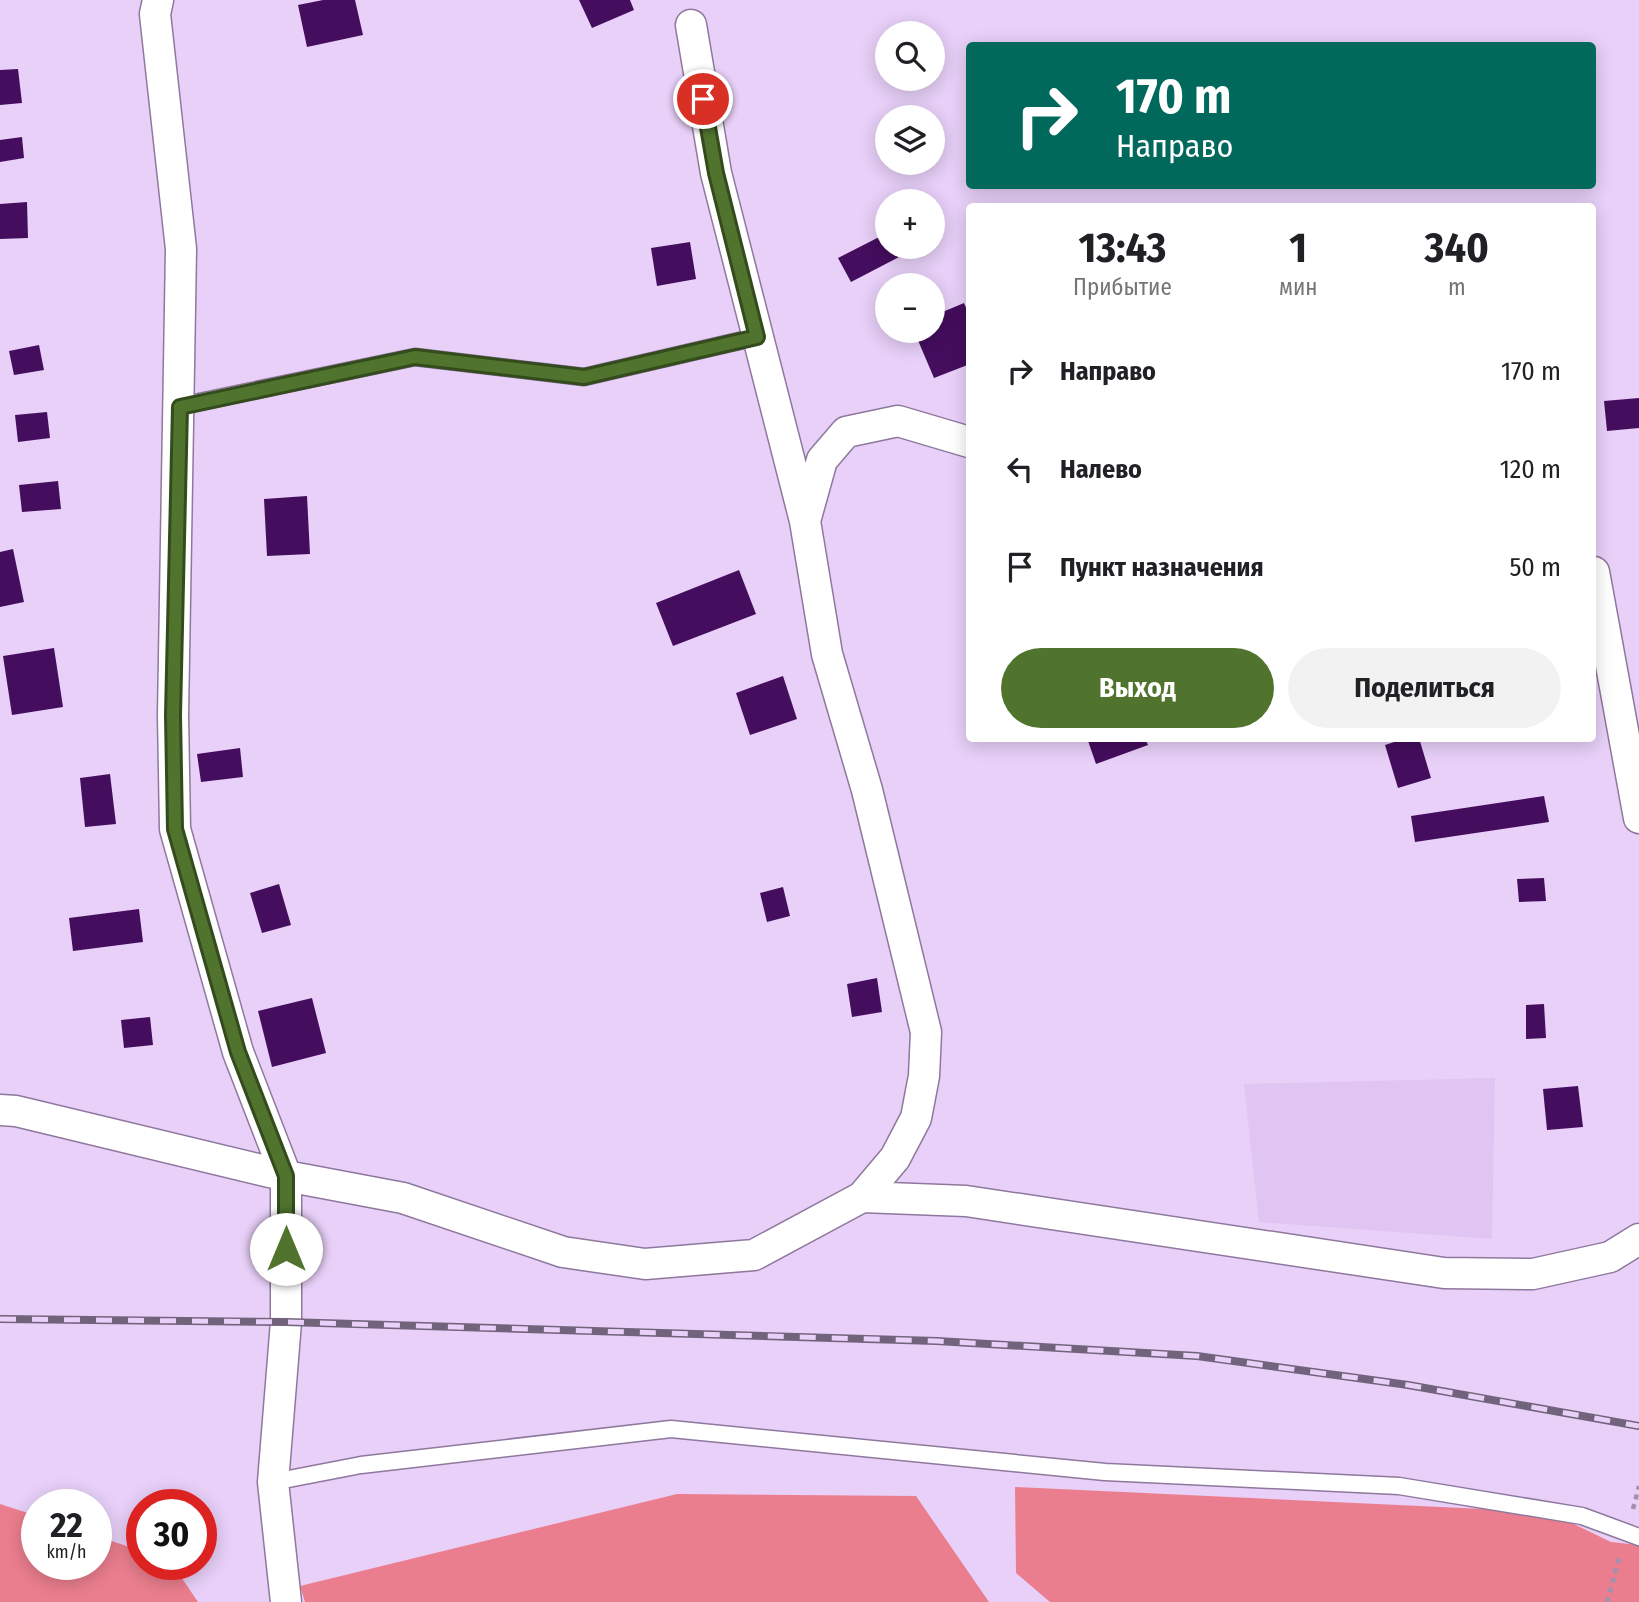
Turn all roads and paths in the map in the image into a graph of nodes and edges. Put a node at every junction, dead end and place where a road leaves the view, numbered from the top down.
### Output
1 (153, 5) edge
2 (691, 25) dead end
3 (757, 337) junction
4 (180, 407) junction
5 (966, 441) edge
6 (805, 521) junction
7 (1596, 583) edge
8 (1639, 818) edge
9 (0, 1110) edge
10 (286, 1176) junction
11 (862, 1197) junction
12 (1639, 1239) edge
13 (273, 1482) junction
14 (1639, 1537) edge
15 (286, 1602) edge

1 - 4 street
2 - 3 street
3 - 4 lane
3 - 6 street
4 - 10 street
5 - 6 street
6 - 11 street
7 - 8 street
9 - 10 street
10 - 11 street
10 - 13 street
11 - 12 street
13 - 14 lane
13 - 15 street

